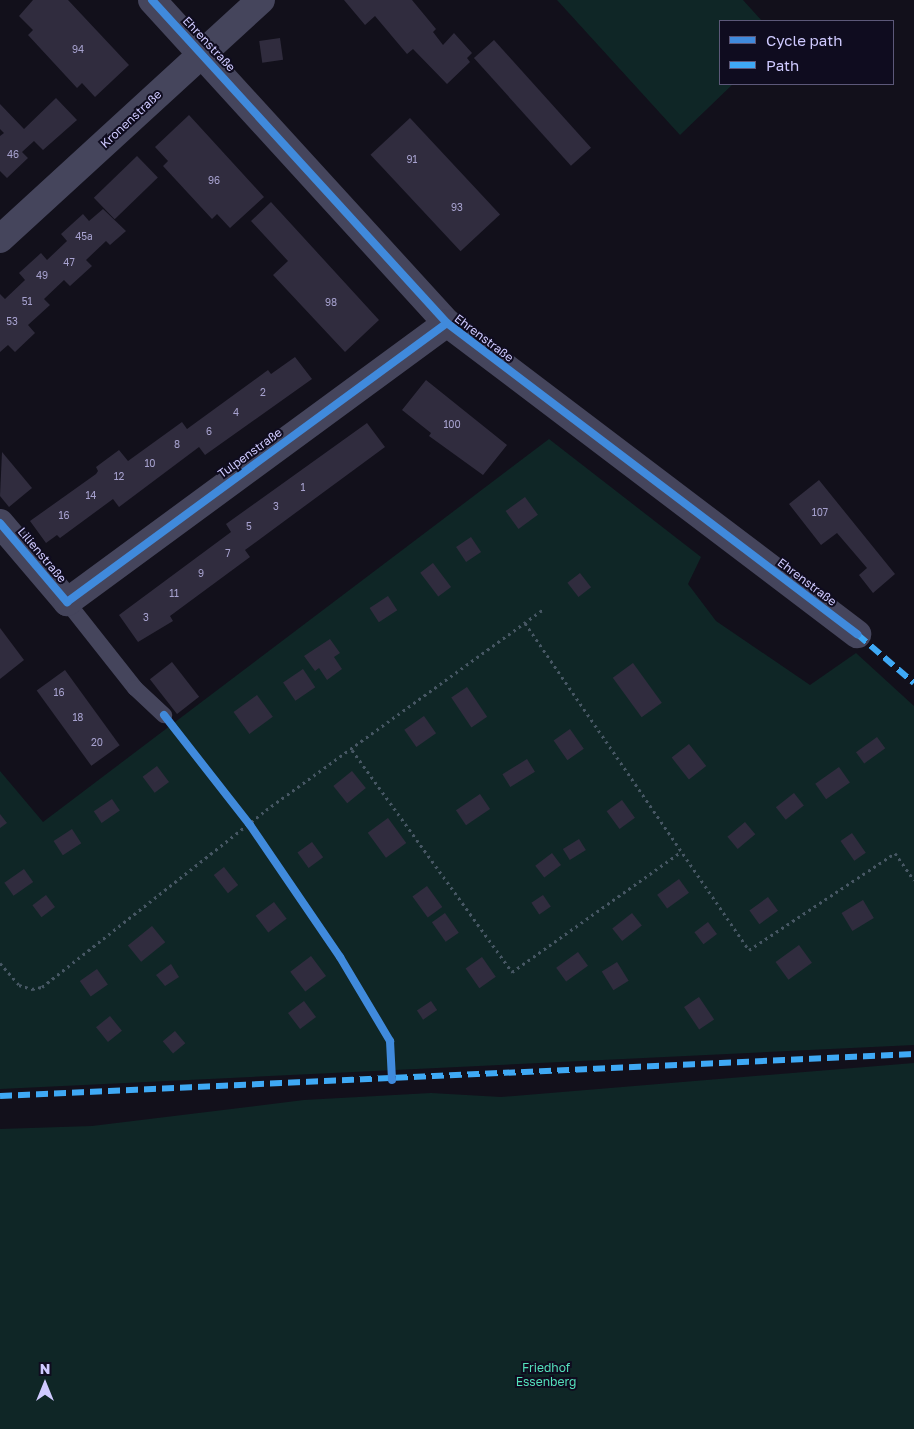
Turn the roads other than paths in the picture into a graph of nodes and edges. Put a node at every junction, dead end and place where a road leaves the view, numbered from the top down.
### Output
1 (152, 0) edge
2 (262, 0) edge
3 (203, 53) junction
4 (0, 239) edge
5 (446, 323) junction
6 (0, 523) edge
7 (67, 602) junction
8 (857, 634) dead end
9 (164, 716) dead end

1 - 3 street, Ehrenstraße
2 - 3 street, Kronenstraße
3 - 4 street, Kronenstraße
3 - 5 street, Ehrenstraße
5 - 7 street, Tulpenstraße
5 - 8 street, Ehrenstraße
6 - 7 street, Lilienstraße
7 - 9 lane

